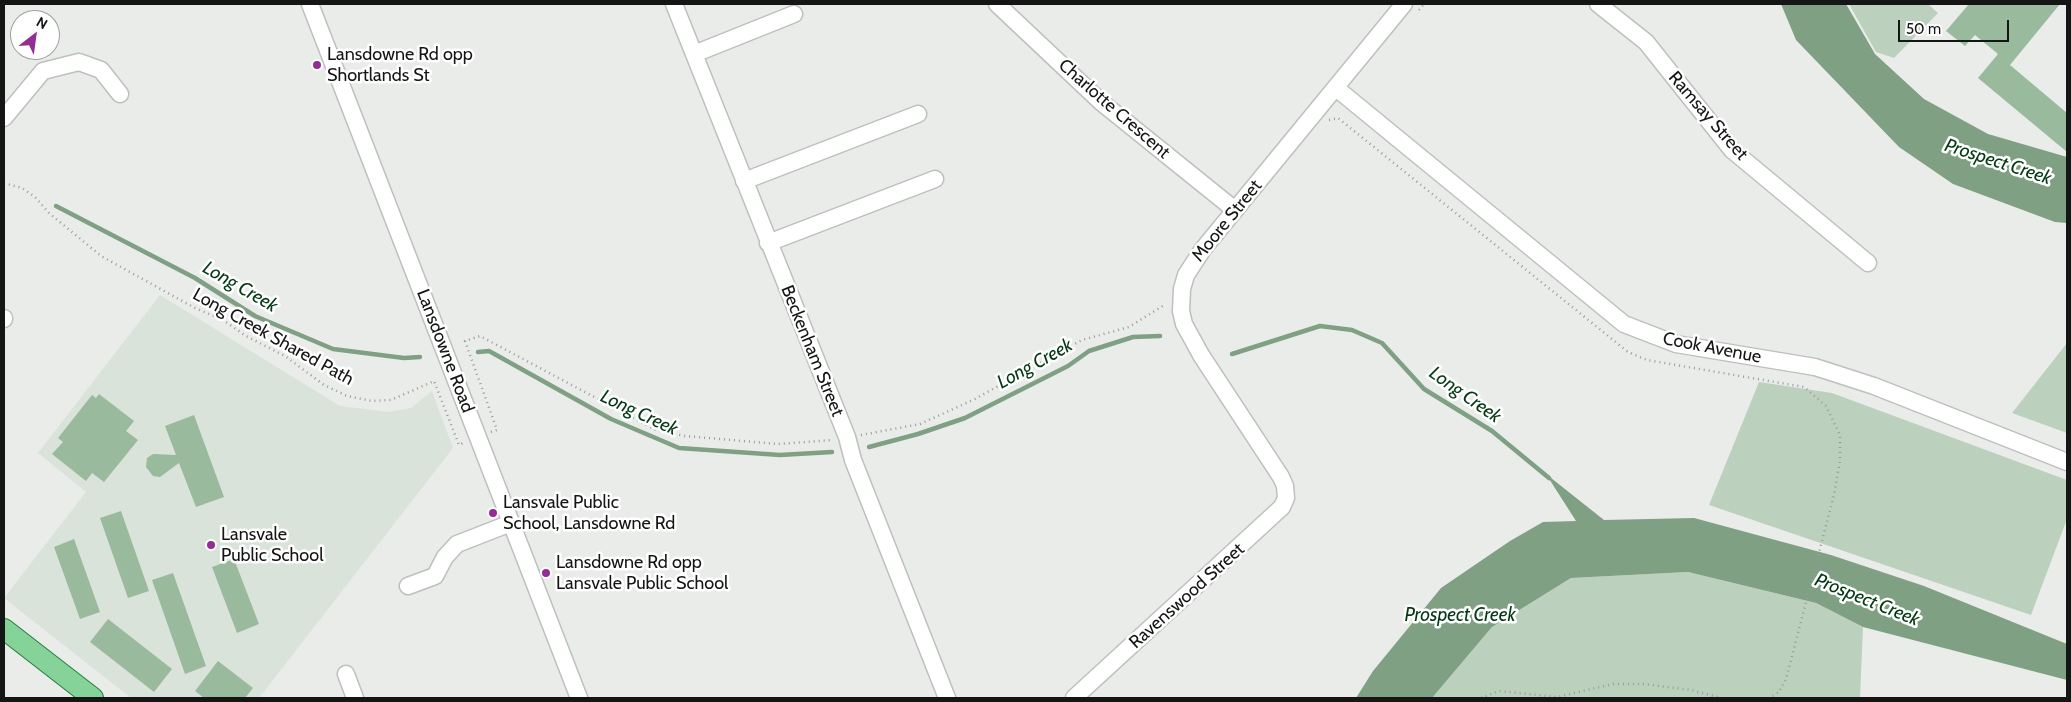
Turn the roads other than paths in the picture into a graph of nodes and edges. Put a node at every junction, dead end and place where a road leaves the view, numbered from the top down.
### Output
1 (310, 4) edge
2 (674, 4) edge
3 (997, 4) edge
4 (1404, 4) edge
5 (1598, 4) edge
6 (794, 14) dead end
7 (694, 54) junction
8 (1336, 88) junction
9 (120, 94) dead end
10 (918, 114) dead end
11 (4, 118) edge
12 (935, 179) dead end
13 (744, 181) junction
14 (1235, 210) junction
15 (768, 243) junction
16 (1868, 263) dead end
17 (2067, 462) edge
18 (1285, 486) joint
19 (511, 523) junction
20 (408, 586) dead end
21 (4, 628) edge
22 (346, 674) dead end
23 (94, 698) edge
24 (355, 698) edge
25 (579, 698) edge
26 (947, 698) edge
27 (1074, 698) edge

1 - 19 street, Lansdowne Road
2 - 7 street, Beckenham Street
3 - 14 street, Charlotte Crescent
4 - 8 street, Moore Street
5 - 16 street, Ramsay Street
6 - 7 street
7 - 13 street, Beckenham Street
8 - 14 street, Moore Street
8 - 17 street, Cook Avenue
9 - 11 street
10 - 13 street
12 - 15 street
13 - 15 street, Beckenham Street
14 - 18 street, Moore Street
15 - 26 street, Beckenham Street
18 - 27 street, Ravenswood Street
19 - 20 street
19 - 25 street, Lansdowne Road
21 - 23 main road
22 - 24 street

